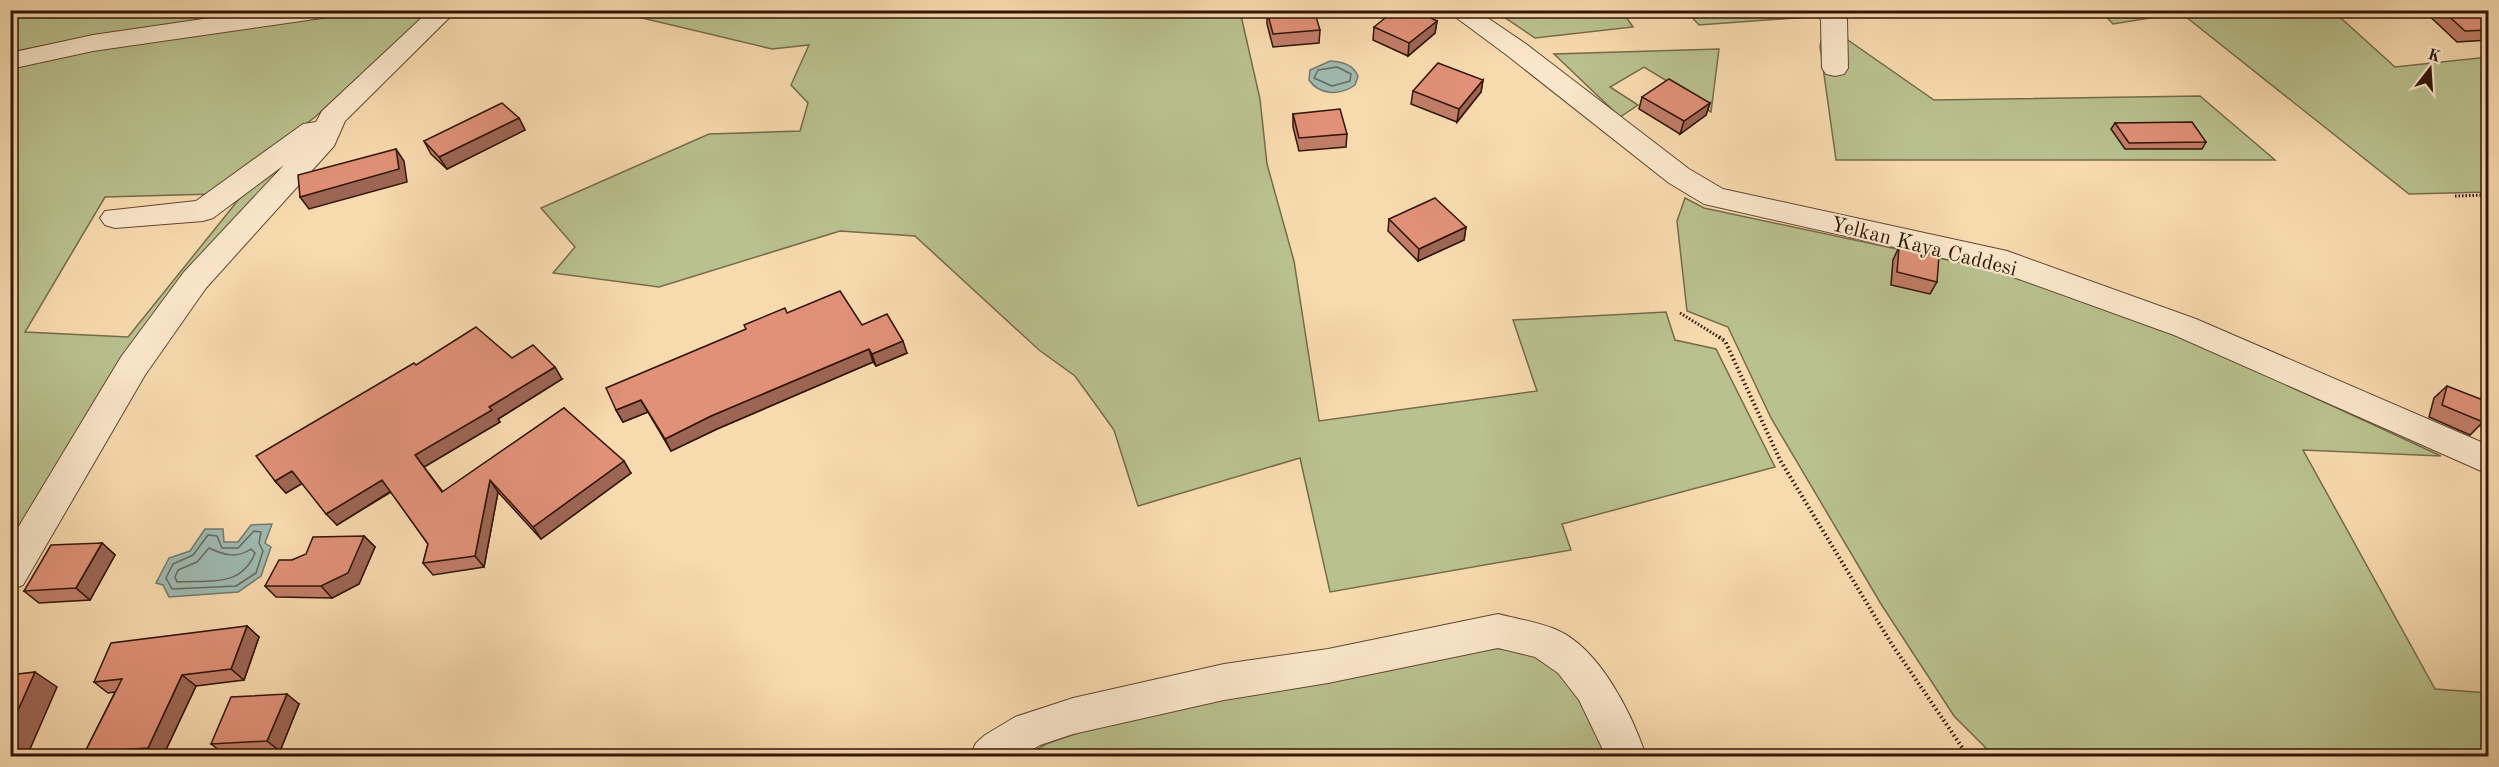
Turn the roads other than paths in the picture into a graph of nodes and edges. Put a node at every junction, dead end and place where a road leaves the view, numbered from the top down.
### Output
1 (322, 10) edge
2 (1458, 10) edge
3 (1827, 10) edge
4 (443, 11) edge
5 (10, 62) edge
6 (1836, 68) dead end
7 (332, 117) junction
8 (115, 218) dead end
9 (2488, 460) edge
10 (10, 574) edge
11 (990, 756) edge
12 (1626, 756) edge

1 - 5 street
2 - 9 street, Yelkan Kaya Caddesi
3 - 6 street
4 - 7 street
7 - 8 street
7 - 10 street
11 - 12 street

